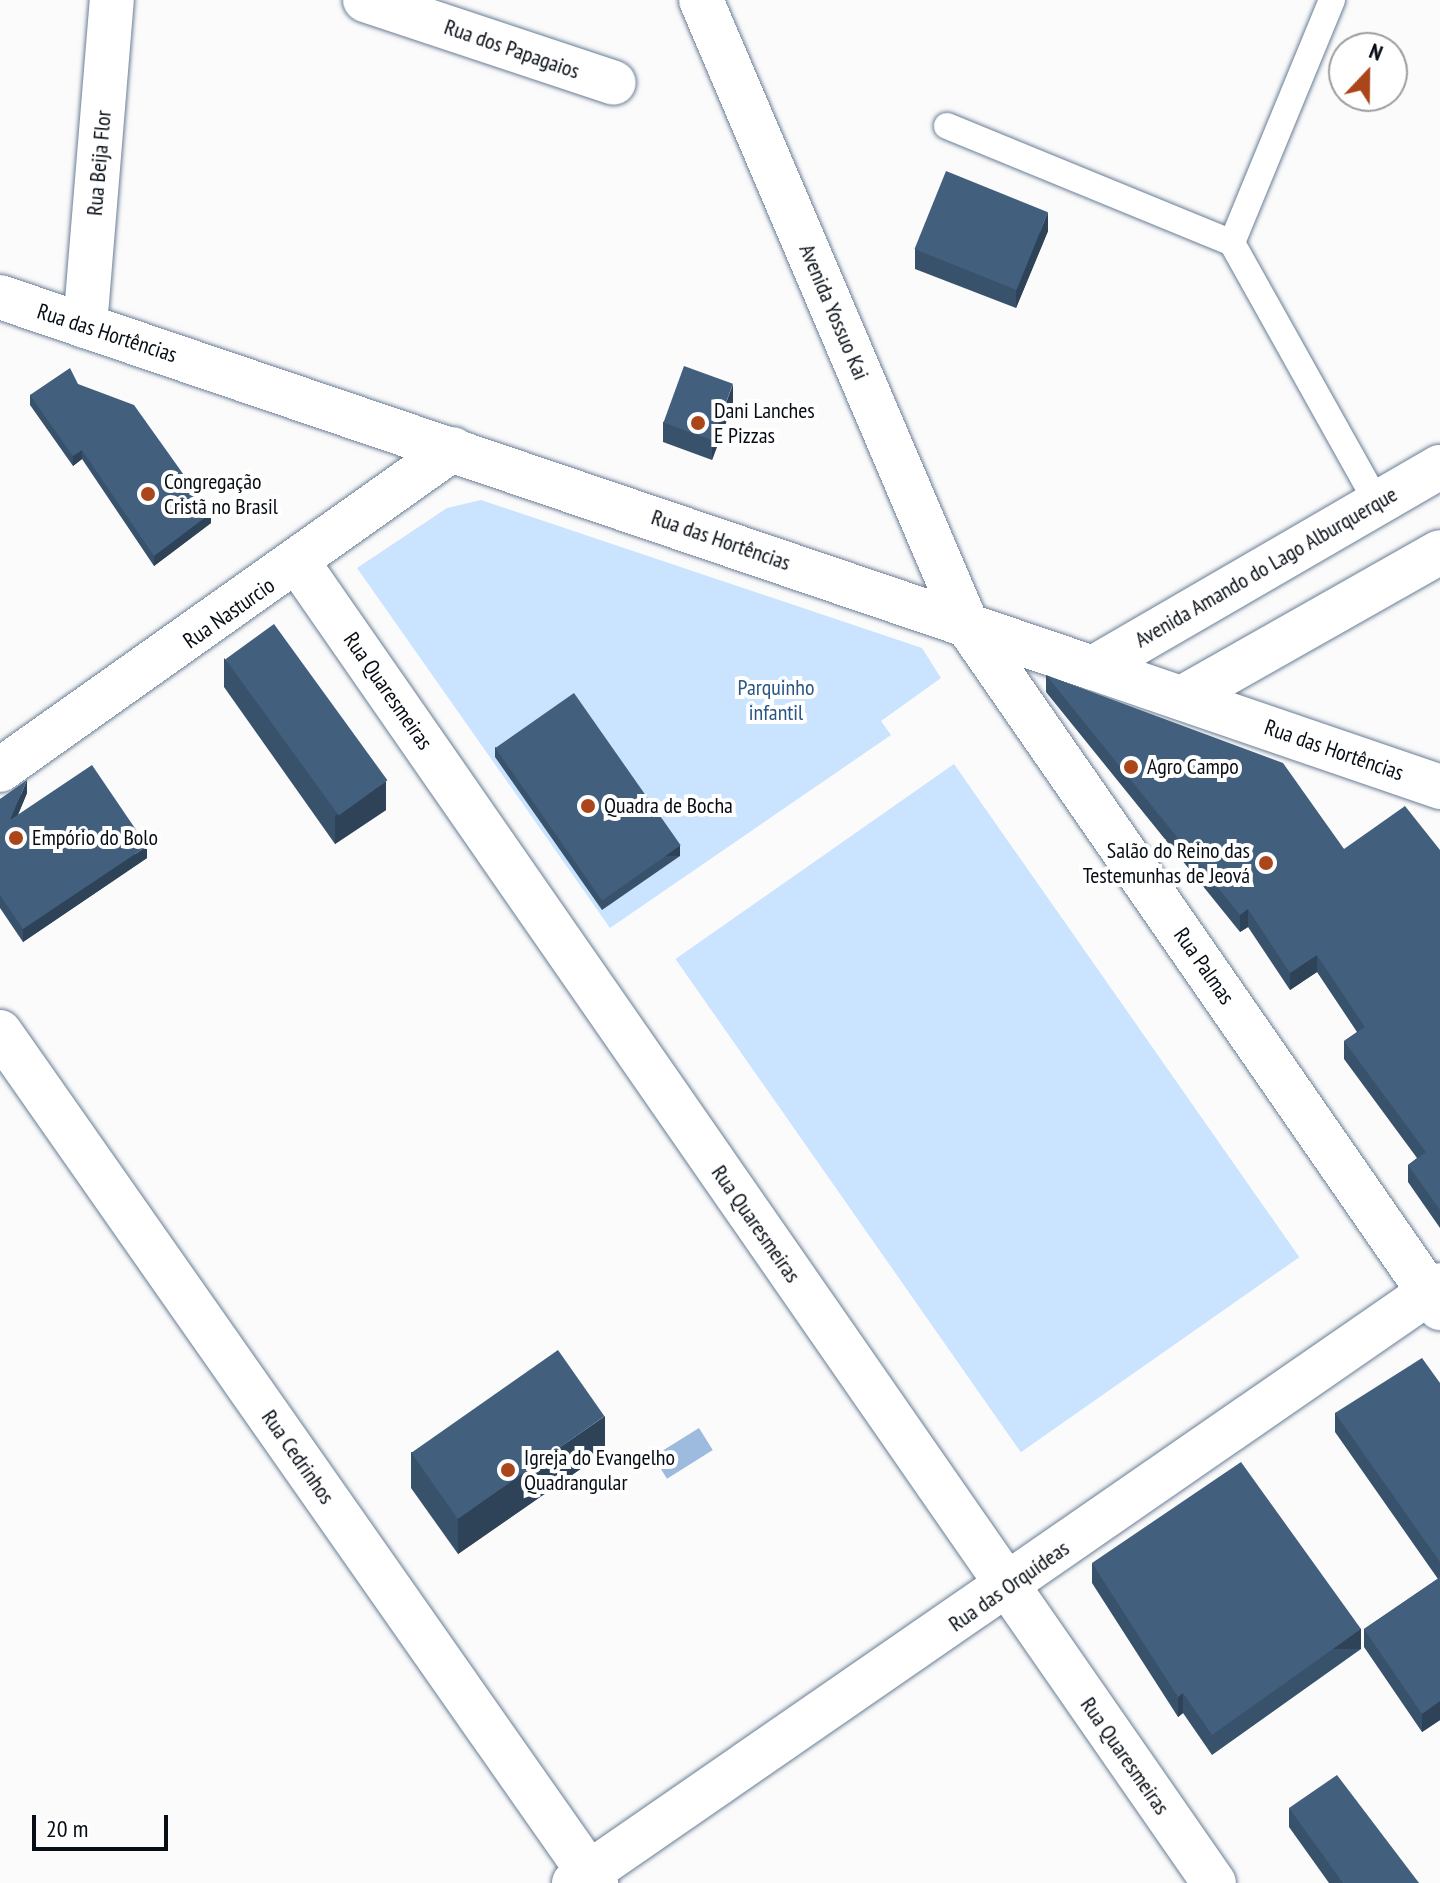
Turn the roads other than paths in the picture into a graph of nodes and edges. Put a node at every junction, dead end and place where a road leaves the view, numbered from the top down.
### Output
1 (112, 0) edge
2 (365, 0) edge
3 (701, 0) edge
4 (1332, 0) edge
5 (614, 83) dead end
6 (947, 126) dead end
7 (1232, 243) junction
8 (0, 297) edge
9 (85, 326) junction
10 (453, 449) junction
11 (1440, 467) edge
12 (1377, 502) junction
13 (1440, 552) edge
14 (299, 564) junction
15 (967, 625) junction
16 (1093, 668) junction
17 (1182, 698) junction
18 (0, 770) edge
19 (1440, 787) edge
20 (0, 1032) edge
21 (1436, 1295) edge
22 (1008, 1588) junction
23 (586, 1879) edge
24 (1214, 1883) edge

1 - 9 street, Rua Beija Flor
2 - 5 street, Rua dos Papagaios
3 - 15 street, Avenida Yossuo Kai
4 - 7 lane
6 - 7 lane
7 - 12 lane
8 - 9 street, Rua das Hortências
9 - 10 street, Rua das Hortências
10 - 14 street, Rua Nasturcio
10 - 15 street, Rua das Hortências
11 - 12 street, Avenida Amando do Lago Alburquerque
12 - 16 street, Avenida Amando do Lago Alburquerque
13 - 17 street
14 - 18 street, Rua Nasturcio
14 - 22 street, Rua Quaresmeiras
15 - 16 street, Rua das Hortências
15 - 21 street, Rua Palmas
16 - 17 street, Rua das Hortências
17 - 19 street, Rua das Hortências
20 - 23 street, Rua Cedrinhos
21 - 22 street, Rua das Orquídeas
22 - 23 street, Rua das Orquídeas
22 - 24 street, Rua Quaresmeiras

